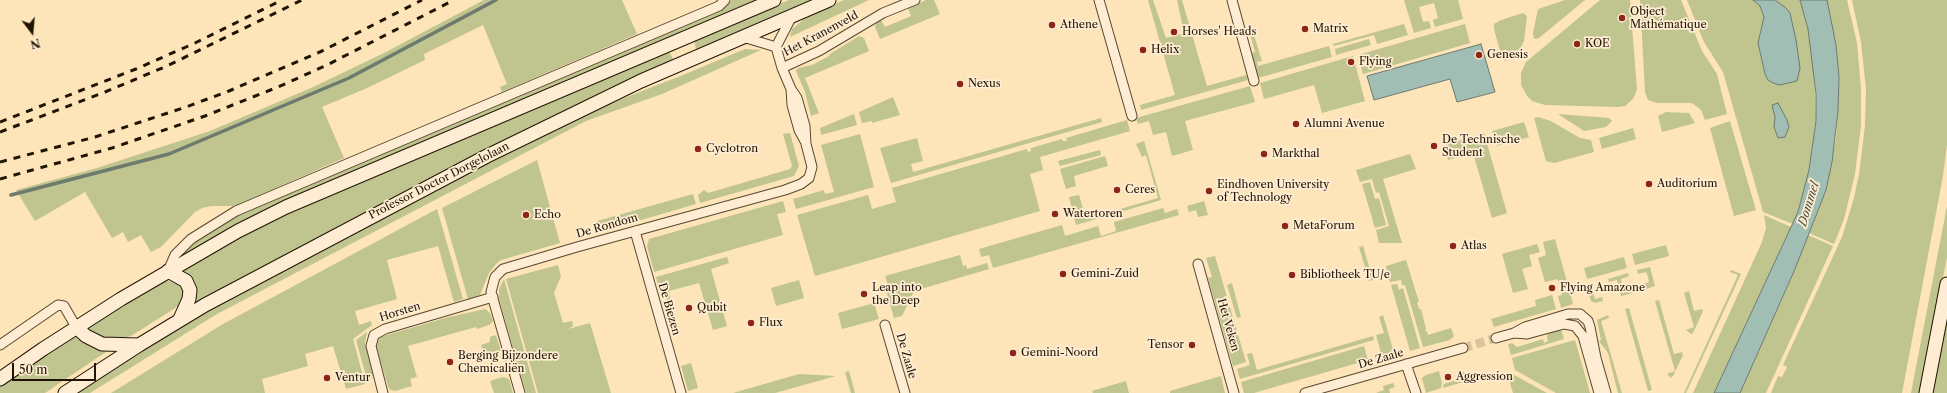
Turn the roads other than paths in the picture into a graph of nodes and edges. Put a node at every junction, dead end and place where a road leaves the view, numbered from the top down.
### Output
1 (725, 0) edge
2 (774, 0) edge
3 (829, 0) edge
4 (915, 0) edge
5 (1099, 0) edge
6 (1232, 0) edge
7 (792, 16) junction
8 (743, 36) junction
9 (776, 47) junction
10 (782, 68) junction
11 (1254, 81) dead end
12 (1132, 116) dead end
13 (635, 231) junction
14 (1198, 264) dead end
15 (168, 271) junction
16 (1947, 284) edge
17 (493, 297) junction
18 (180, 319) junction
19 (885, 325) dead end
20 (76, 327) junction
21 (1514, 333) junction
22 (1496, 338) tunnel mouth
23 (0, 345) edge
24 (139, 345) junction
25 (1595, 347) junction
26 (1463, 348) tunnel mouth
27 (1406, 364) junction
28 (0, 379) edge
29 (1413, 391) edge
30 (65, 393) edge
31 (383, 393) edge
32 (520, 393) edge
33 (681, 393) edge
34 (905, 393) edge
35 (1234, 393) edge
36 (1305, 393) edge
37 (1599, 393) edge
38 (1606, 393) edge
39 (1612, 393) edge
40 (1926, 393) edge

1 - 15 street
2 - 15 main road
3 - 7 main road, Professor Doctor Dorgelolaan
4 - 10 street, Het Kranenveld
5 - 12 street
6 - 11 street
7 - 8 main road, Professor Doctor Dorgelolaan
7 - 9 street
8 - 9 street
8 - 18 main road, Professor Doctor Dorgelolaan
9 - 10 street, De Rondom
10 - 13 street, De Rondom
13 - 17 street, De Rondom
13 - 33 street, De Biezen
14 - 35 street, Het Veken
15 - 18 main road
15 - 20 main road
16 - 40 main road
17 - 31 street, Horsten
17 - 32 street, De Rondom
18 - 24 main road, Professor Doctor Dorgelolaan
19 - 34 street, De Zaale
20 - 23 street
20 - 24 main road
20 - 28 main road
21 - 22 street
21 - 25 street
21 - 37 street
24 - 30 main road, Professor Doctor Dorgelolaan
25 - 38 street
25 - 39 street
26 - 27 street, De Zaale
27 - 29 street
27 - 36 street, De Zaale

